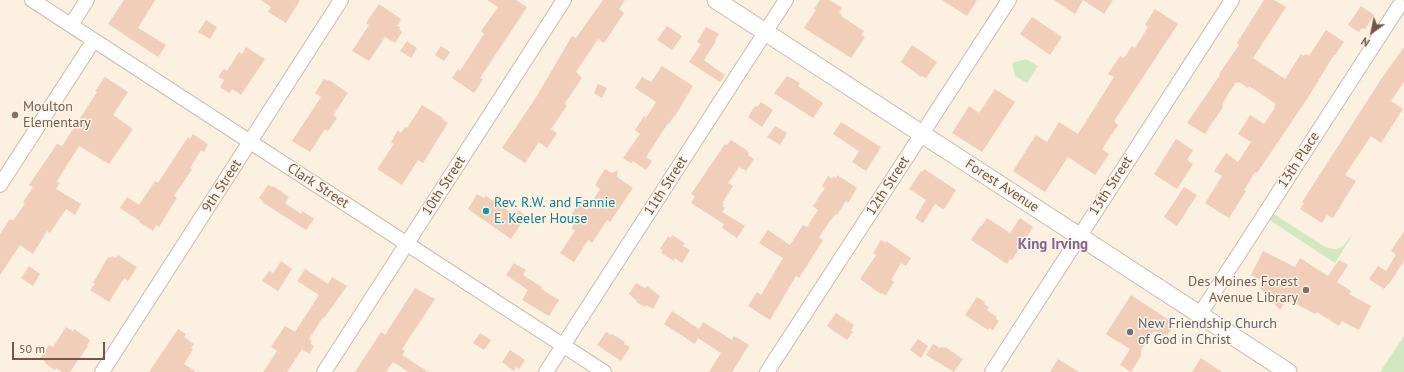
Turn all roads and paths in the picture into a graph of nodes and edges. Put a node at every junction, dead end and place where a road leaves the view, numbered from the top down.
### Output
1 (32, 0) edge
2 (87, 0) edge
3 (341, 0) edge
4 (564, 0) edge
5 (716, 0) edge
6 (786, 0) edge
7 (1009, 0) edge
8 (1232, 0) edge
9 (1397, 5) edge
10 (71, 25) junction
11 (765, 32) junction
12 (94, 40) junction
13 (922, 134) junction
14 (250, 142) junction
15 (0, 185) edge
16 (1078, 236) junction
17 (407, 243) junction
18 (1200, 314) junction
19 (563, 346) junction
20 (102, 372) edge
21 (324, 372) edge
22 (546, 372) edge
23 (604, 372) edge
24 (767, 372) edge
25 (992, 372) edge
26 (1288, 372) edge

1 - 10 street, Clark Street
2 - 10 street
3 - 14 street, 9th Street
4 - 17 street, 10th Street
5 - 11 street, Forest Avenue
6 - 11 street, 11th Street
7 - 13 street, 12th Street
8 - 16 street, 13th Street
9 - 18 street, 13th Place
10 - 12 street, Clark Street
11 - 13 street, Forest Avenue
11 - 19 street, 11th Street
12 - 14 street, Clark Street
12 - 15 street
13 - 16 street, Forest Avenue
13 - 24 street, 12th Street
14 - 17 street, Clark Street
14 - 20 street, 9th Street
16 - 18 street, Forest Avenue
16 - 25 street, 13th Street
17 - 19 street, Clark Street
17 - 21 street, 10th Street
18 - 26 street, Forest Avenue
19 - 22 street, 11th Street
19 - 23 street, Clark Street

